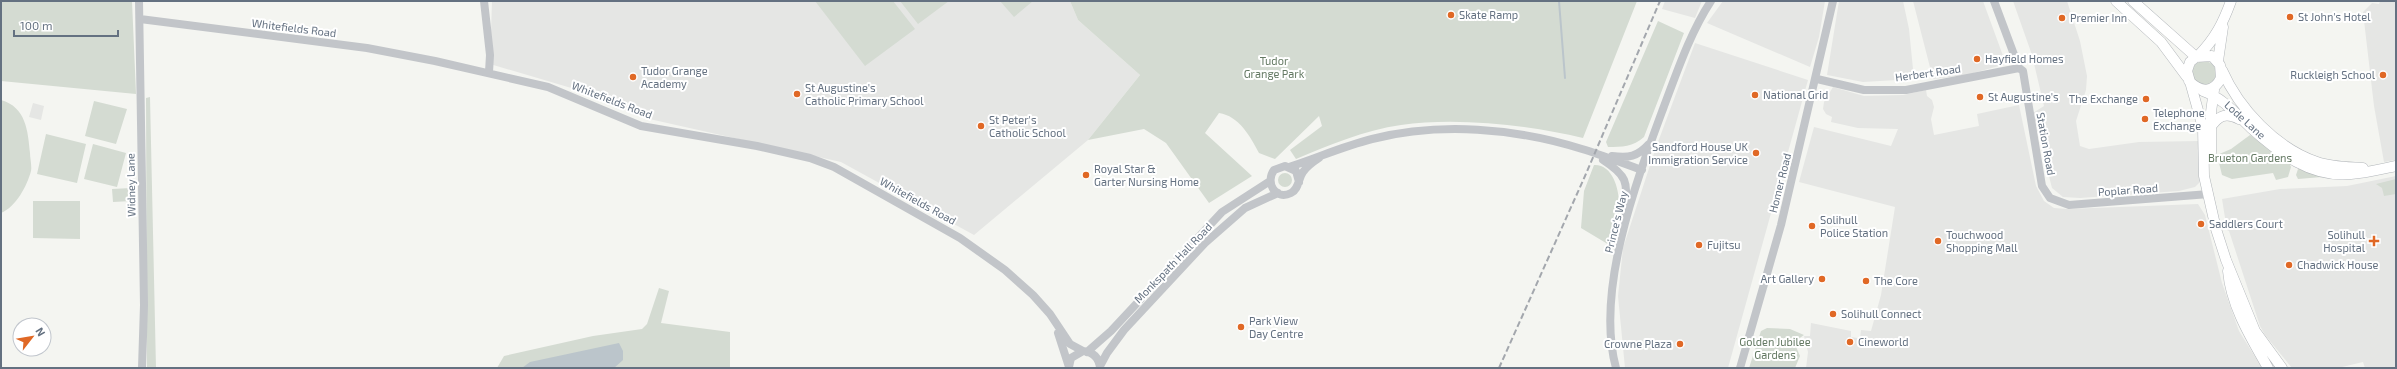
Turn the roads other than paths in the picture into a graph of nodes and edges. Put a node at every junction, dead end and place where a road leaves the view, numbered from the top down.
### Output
1 (139, 1) edge
2 (484, 1) edge
3 (1711, 1) edge
4 (1833, 1) edge
5 (1994, 1) edge
6 (2116, 1) edge
7 (2133, 1) edge
8 (2231, 1) edge
9 (140, 19) junction
10 (2223, 23) junction
11 (2197, 56) junction
12 (2220, 65) junction
13 (2019, 68) junction
14 (489, 72) junction
15 (1817, 79) junction
16 (2188, 79) junction
17 (2214, 91) junction
18 (2247, 123) junction
19 (2210, 128) junction
20 (1651, 142) junction
21 (1327, 153) junction
22 (1593, 153) junction
23 (2396, 166) edge
24 (1289, 167) junction
25 (1642, 170) junction
26 (2375, 170) junction
27 (1270, 181) junction
28 (1299, 182) junction
29 (1278, 193) junction
30 (2209, 194) junction
31 (2050, 198) joint
32 (1624, 230) junction
33 (2227, 264) junction
34 (1053, 318) junction
35 (1085, 352) junction
36 (1100, 367) edge
37 (142, 368) edge
38 (1069, 368) edge
39 (1616, 368) edge
40 (1740, 368) edge
41 (2268, 368) edge
42 (2282, 368) edge

1 - 9 street, Widney Lane
2 - 14 street
3 - 20 street, Prince's Way
4 - 15 street, Homer Road
5 - 13 street, Station Road
6 - 16 main road
7 - 11 main road
8 - 10 main road
9 - 14 street, Whitefields Road
9 - 37 street, Widney Lane
10 - 11 main road
10 - 12 main road
11 - 12 main road
11 - 16 main road
12 - 17 main road
12 - 26 main road, Lode Lane
13 - 15 street, Herbert Road
13 - 31 street, Station Road
14 - 34 street, Whitefields Road
15 - 40 street, Homer Road
16 - 17 main road
16 - 30 main road
17 - 18 main road, Lode Lane
17 - 19 main road
18 - 19 main road
18 - 26 main road, Lode Lane
19 - 30 main road
20 - 22 street
20 - 25 street, Prince's Way
21 - 22 street
21 - 24 street
21 - 28 street
22 - 25 street
22 - 32 street
23 - 26 main road, Lode Lane
24 - 27 street
24 - 28 street
25 - 32 street, Prince's Way
27 - 29 street
27 - 35 street, Monkspath Hall Road
28 - 29 street
29 - 36 street, Monkspath Hall Road
30 - 31 street, Poplar Road
30 - 33 main road
32 - 39 street, Prince's Way
33 - 41 main road
33 - 42 main road
34 - 35 street, Whitefields Road
34 - 38 street, Whitefields Road
35 - 36 street, Whitefields Road
35 - 38 street, Monkspath Hall Road

